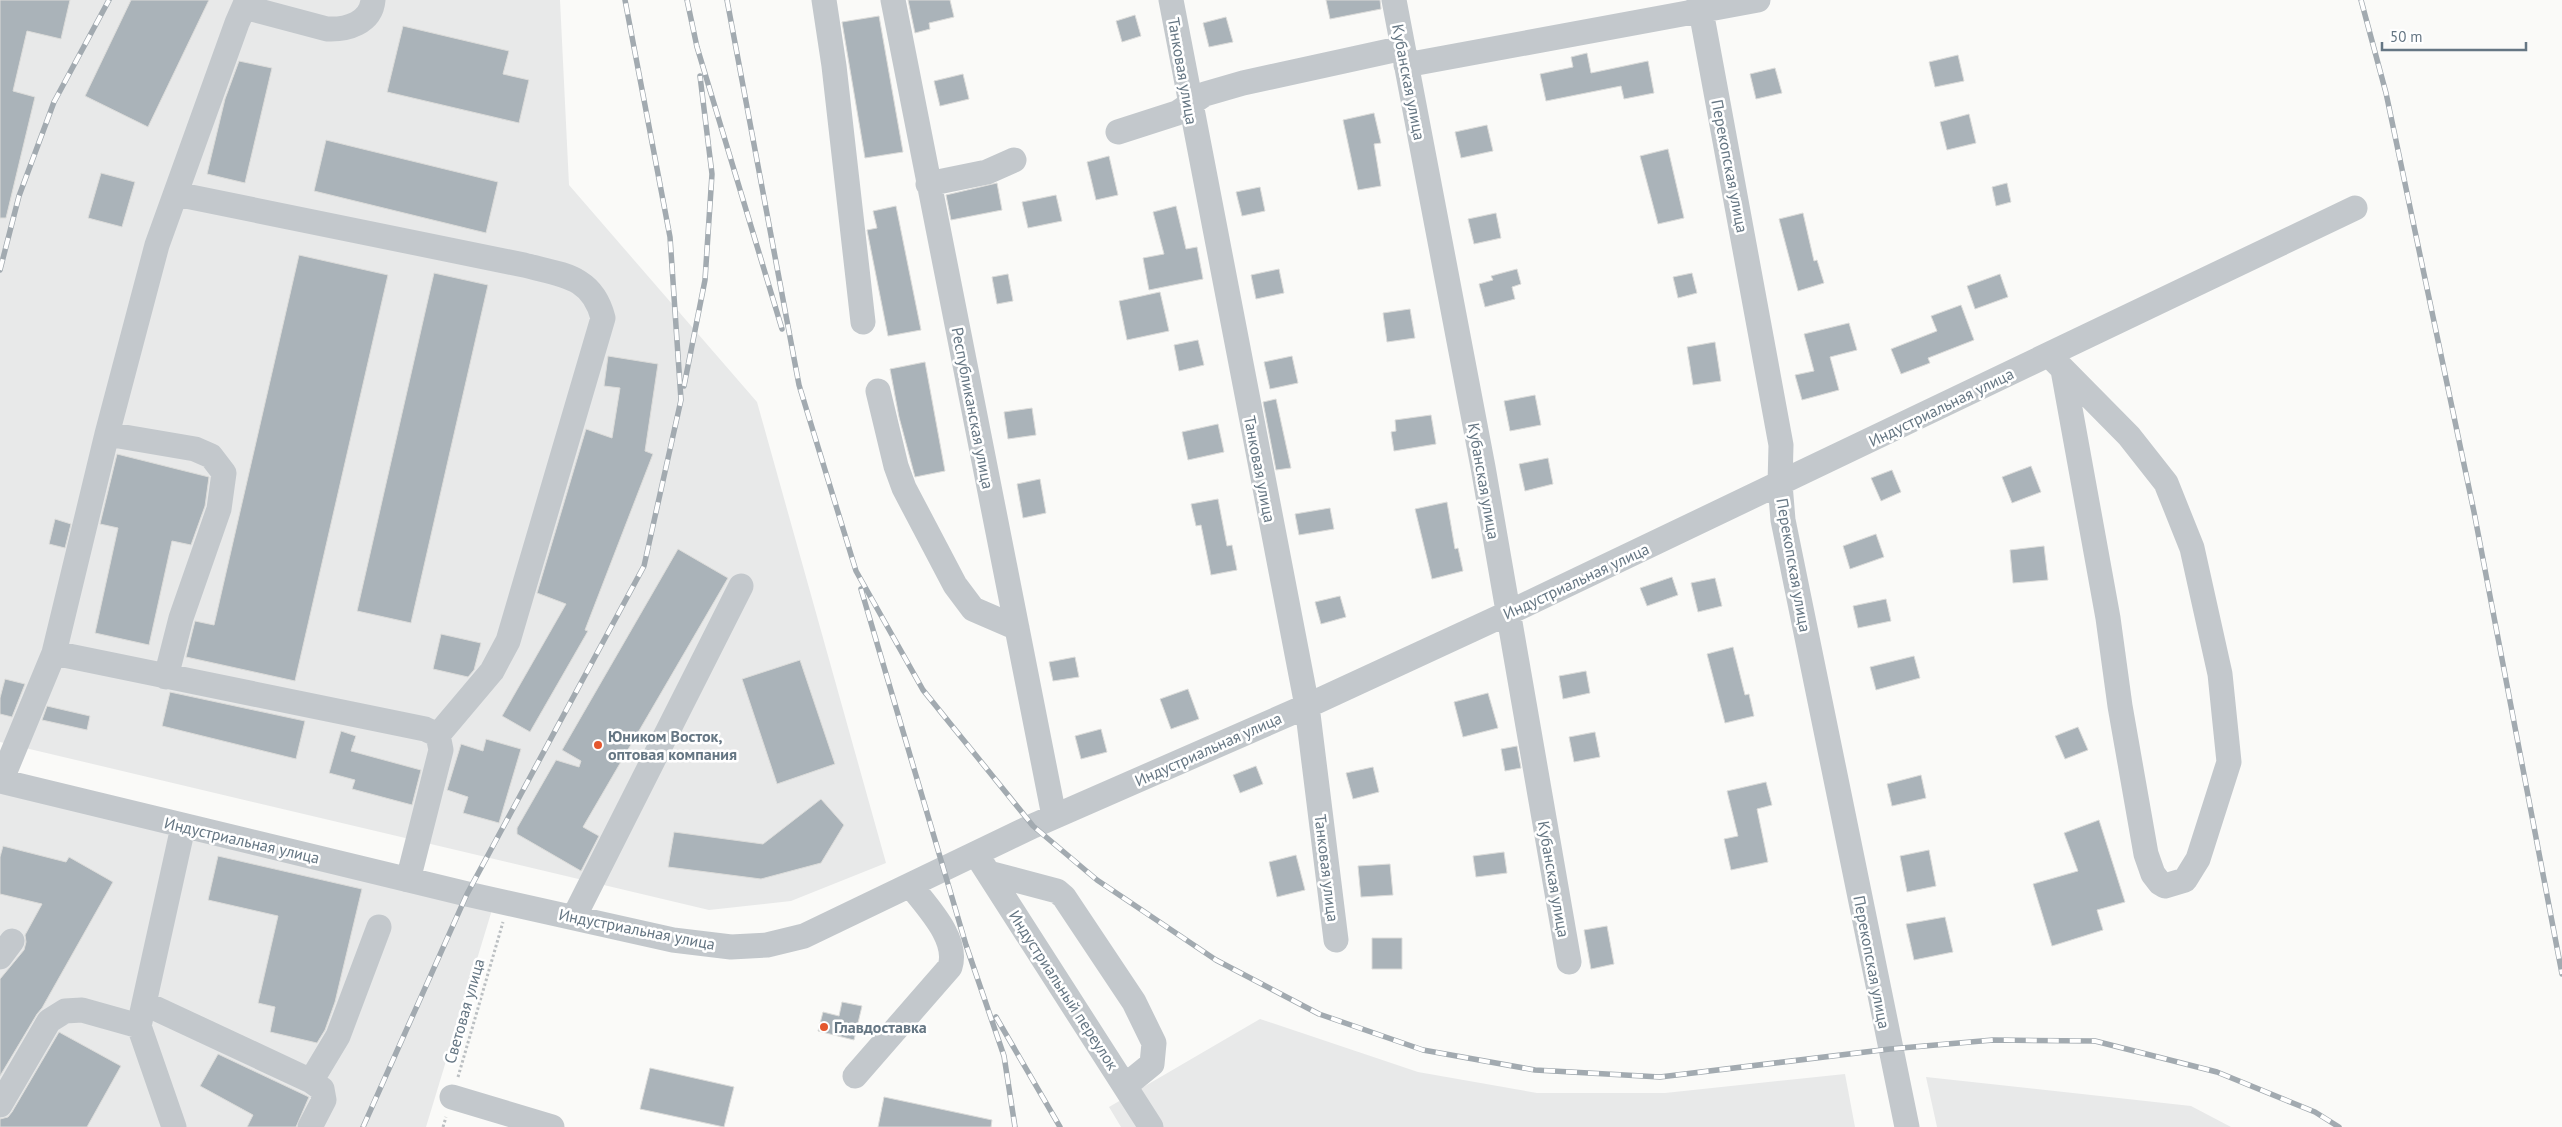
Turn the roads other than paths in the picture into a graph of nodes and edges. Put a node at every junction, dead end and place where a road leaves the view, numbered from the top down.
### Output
1 (373, 0) edge
2 (824, 0) edge
3 (893, 0) edge
4 (1170, 0) edge
5 (1394, 0) edge
6 (1758, 0) edge
7 (246, 3) edge
8 (1700, 6) edge
9 (1405, 57) junction
10 (1189, 103) junction
11 (1118, 132) dead end
12 (1014, 160) dead end
13 (928, 184) junction
14 (176, 194) junction
15 (2355, 208) dead end
16 (863, 322) dead end
17 (2056, 362) junction
18 (878, 391) dead end
19 (107, 434) junction
20 (1780, 484) junction
21 (741, 586) dead end
22 (1506, 614) junction
23 (1017, 628) junction
24 (54, 653) junction
25 (166, 677) junction
26 (1306, 706) junction
27 (438, 735) junction
28 (0, 781) edge
29 (1054, 816) junction
30 (184, 827) junction
31 (982, 863) junction
32 (408, 880) junction
33 (911, 886) junction
34 (574, 917) junction
35 (379, 927) dead end
36 (1336, 940) dead end
37 (1569, 962) dead end
38 (142, 1015) junction
39 (856, 1076) dead end
40 (311, 1081) junction
41 (1125, 1086) junction
42 (452, 1097) road end
43 (0, 1105) edge
44 (174, 1127) edge
45 (310, 1127) edge
46 (552, 1127) edge
47 (1151, 1127) edge
48 (1907, 1127) edge

1 - 7 street
2 - 16 street
3 - 13 street, Республиканская улица
4 - 10 street, Танковая улица
5 - 9 street, Кубанская улица
6 - 8 street
7 - 14 street
8 - 9 street
8 - 20 street, Перекопская улица
9 - 10 street
9 - 22 street, Кубанская улица
10 - 11 street
10 - 26 street, Танковая улица
12 - 13 street
13 - 23 street, Республиканская улица
14 - 19 street
14 - 27 street
15 - 17 street, Индустриальная улица
17 - 17 street
17 - 20 street, Индустриальная улица
18 - 23 street
19 - 24 street
19 - 25 street
20 - 22 street, Индустриальная улица
20 - 48 street, Перекопская улица
21 - 34 street
22 - 26 street, Индустриальная улица
22 - 37 street, Кубанская улица
23 - 29 street, Республиканская улица
24 - 25 street
24 - 28 street
25 - 27 street
26 - 29 street, Индустриальная улица
26 - 36 street, Танковая улица
27 - 32 street
28 - 30 street, Индустриальная улица
29 - 31 street, Индустриальная улица
30 - 32 street, Индустриальная улица
30 - 38 street
31 - 33 street, Индустриальная улица
31 - 41 street, Индустриальный переулок
31 - 41 street
32 - 34 street, Индустриальная улица
33 - 34 street, Индустриальная улица
33 - 39 street
35 - 40 street
38 - 40 street
38 - 43 street
38 - 44 street
40 - 45 street
41 - 47 street, Индустриальный переулок
42 - 46 street

